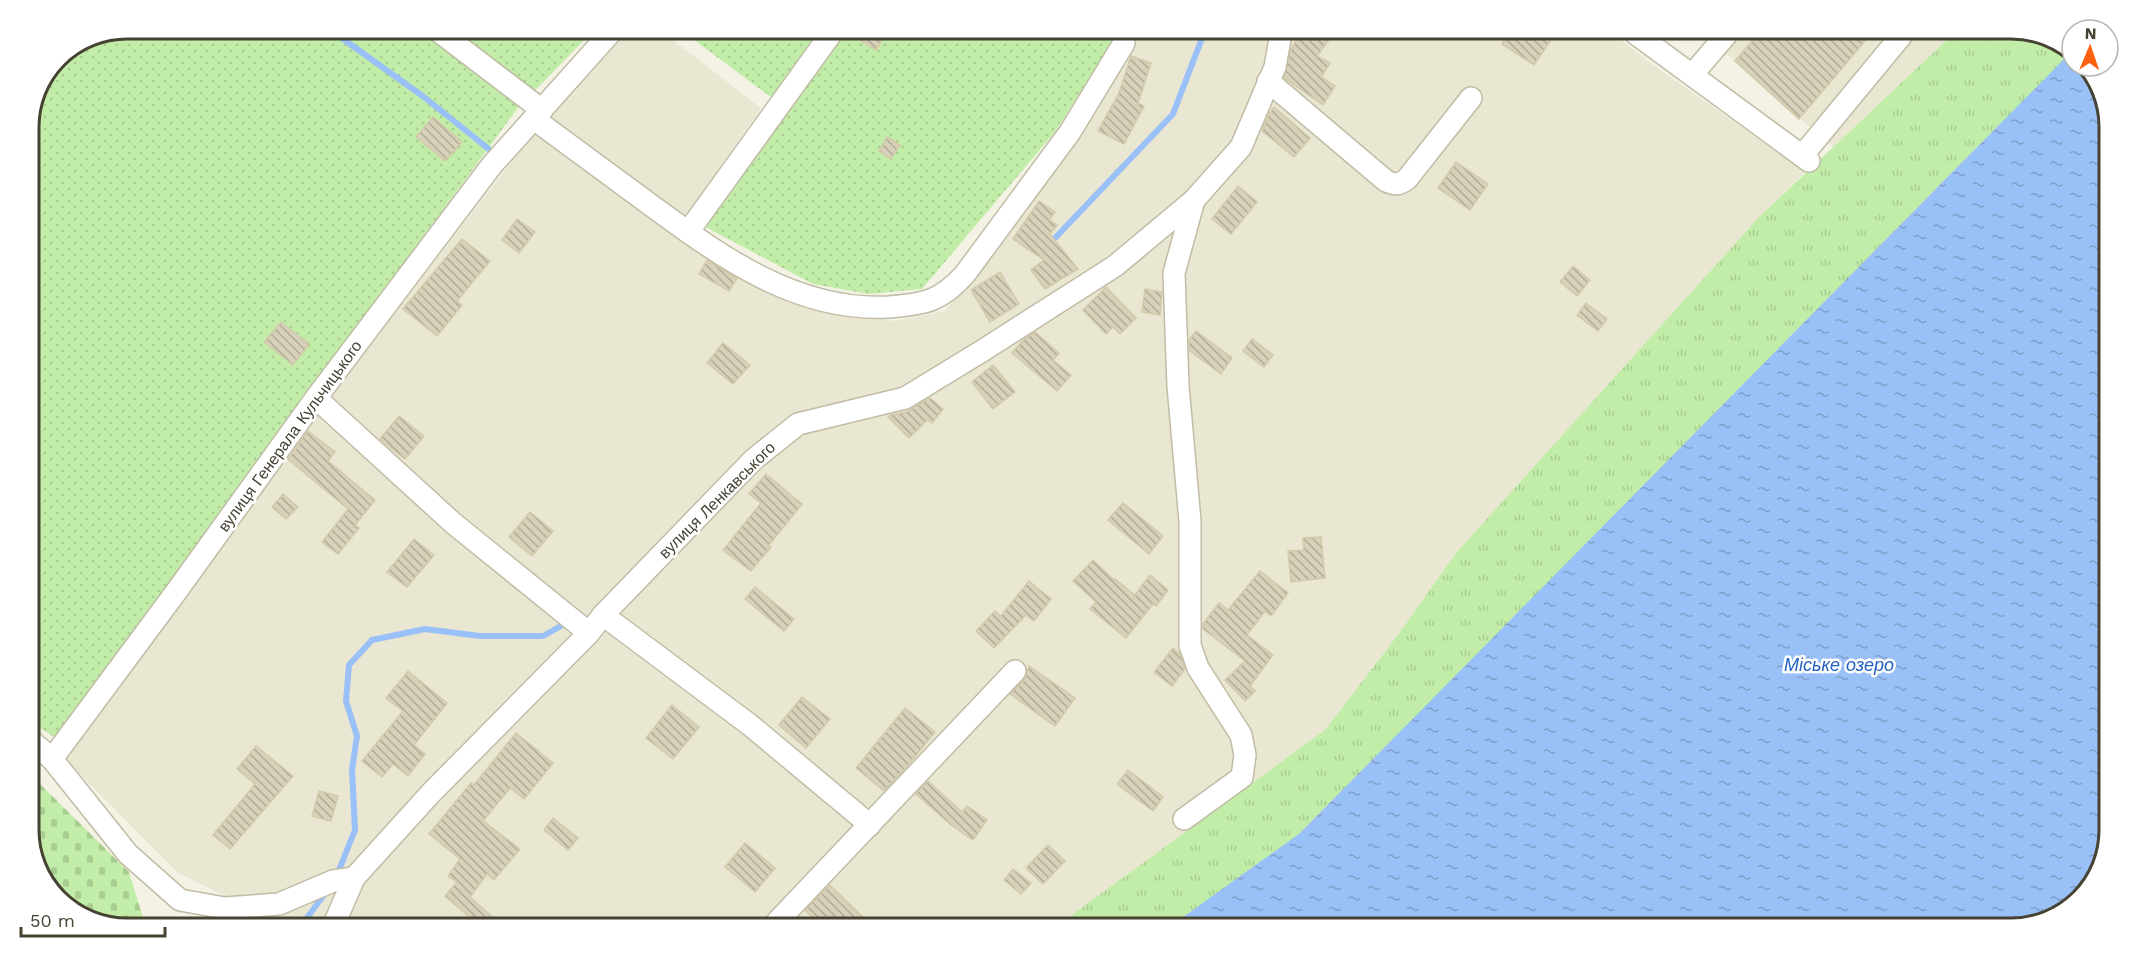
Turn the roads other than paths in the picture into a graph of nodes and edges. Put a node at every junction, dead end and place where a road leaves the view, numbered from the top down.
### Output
1 (448, 39) edge
2 (605, 39) edge
3 (827, 39) edge
4 (1280, 39) edge
5 (1643, 39) edge
6 (1723, 39) edge
7 (1898, 39) edge
8 (1124, 43) dead end
9 (1692, 75) junction
10 (1268, 81) junction
11 (1471, 98) dead end
12 (538, 114) junction
13 (1194, 200) junction
14 (688, 232) junction
15 (316, 398) junction
16 (603, 615) junction
17 (589, 633) junction
18 (1015, 671) dead end
19 (39, 748) edge
20 (52, 759) junction
21 (1184, 819) dead end
22 (870, 825) junction
23 (354, 878) junction
24 (263, 905) junction
25 (237, 918) edge
26 (337, 918) edge
27 (781, 918) edge

1 - 12 street
2 - 12 street, вулиця Генерала Кульчицького
3 - 14 street
4 - 10 street, вулиця Ленкавського
5 - 9 street
6 - 9 street
7 - 9 street
8 - 14 street
10 - 11 street
10 - 13 street, вулиця Ленкавського
12 - 14 street
12 - 15 street, вулиця Генерала Кульчицького
13 - 16 street, вулиця Ленкавського
13 - 21 street
15 - 17 street
15 - 20 street, вулиця Генерала Кульчицького
16 - 17 street, вулиця Ленкавського
16 - 22 street
17 - 23 street, вулиця Ленкавського
18 - 22 street
19 - 20 street
20 - 24 street
22 - 27 street
23 - 24 street
23 - 26 street, вулиця Ленкавського
24 - 25 street

